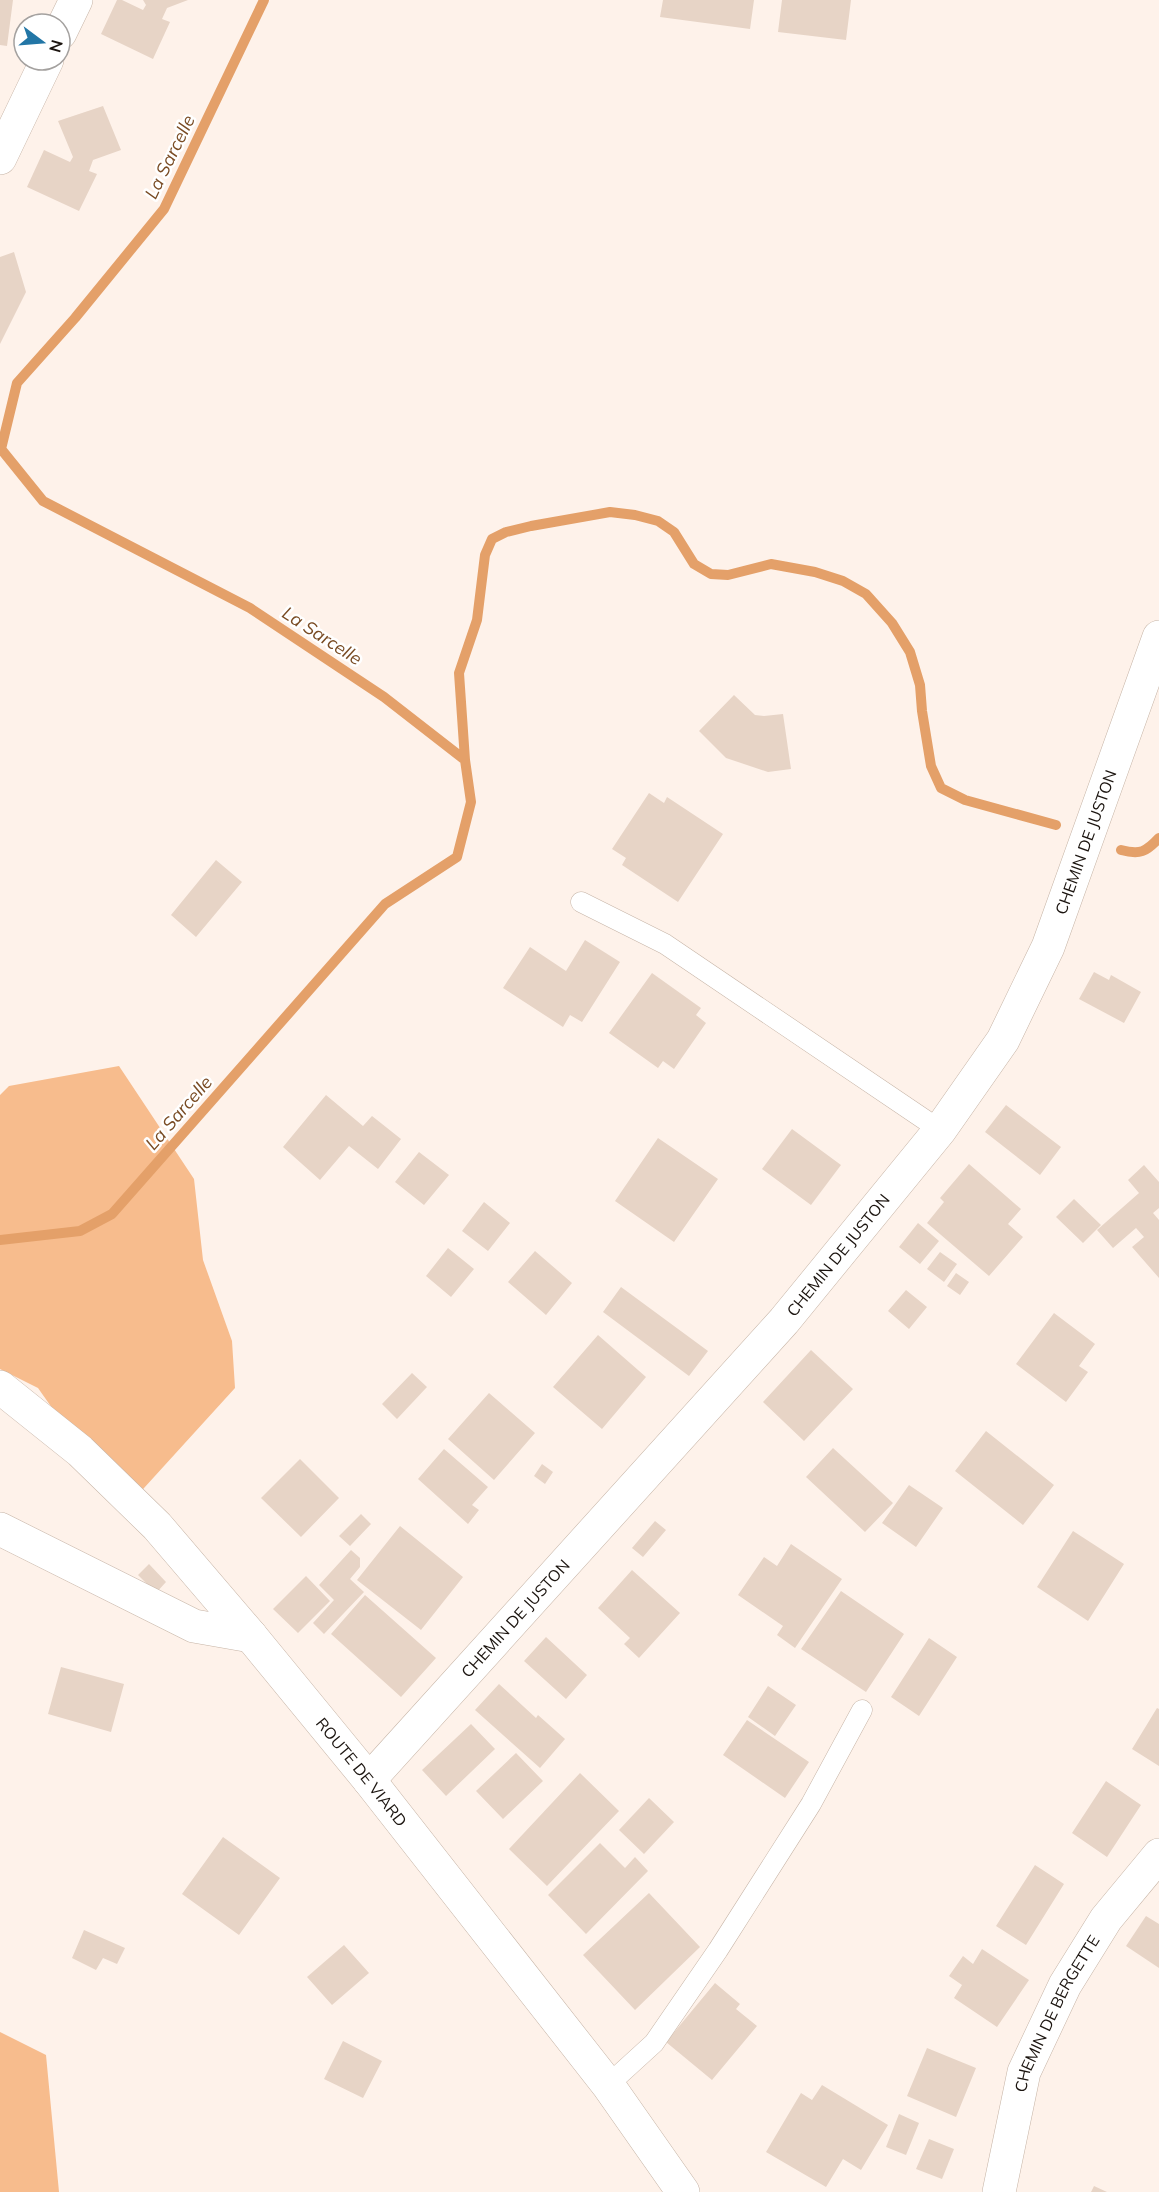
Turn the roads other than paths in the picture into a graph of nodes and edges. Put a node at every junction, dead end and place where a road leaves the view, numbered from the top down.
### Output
1 (41, 72) edge
2 (0, 158) edge
3 (1159, 637) edge
4 (581, 902) dead end
5 (940, 1130) junction
6 (0, 1387) edge
7 (0, 1528) edge
8 (251, 1636) junction
9 (862, 1710) dead end
10 (369, 1780) junction
11 (1159, 1855) edge
12 (608, 2085) junction
13 (683, 2192) edge
14 (999, 2192) edge

1 - 2 street
3 - 5 street, CHEMIN DE JUSTON
4 - 5 lane
5 - 10 street, CHEMIN DE JUSTON
6 - 8 street, ROUTE DE VIARD
7 - 8 street
8 - 10 street, ROUTE DE VIARD
9 - 12 lane
10 - 12 street, ROUTE DE VIARD
11 - 14 street, CHEMIN DE BERGETTE
12 - 13 street, ROUTE DE VIARD

